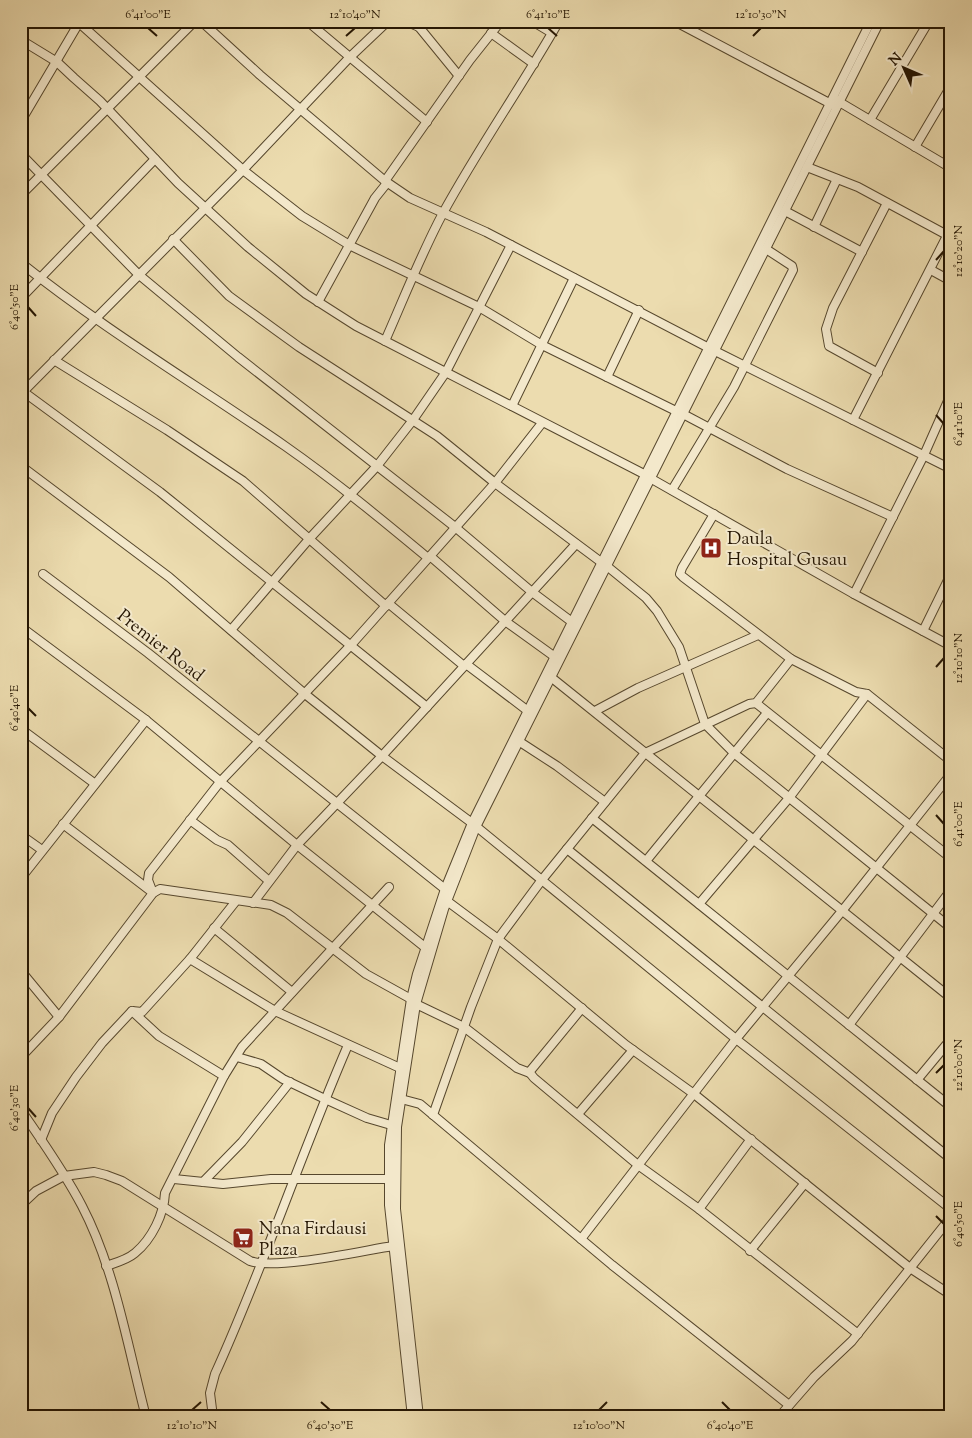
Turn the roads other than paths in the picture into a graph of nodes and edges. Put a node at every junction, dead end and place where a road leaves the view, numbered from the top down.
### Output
1 (195, 21) edge
2 (201, 21) edge
3 (307, 21) edge
4 (388, 21) edge
5 (405, 21) edge
6 (434, 21) edge
7 (500, 21) edge
8 (532, 21) edge
9 (559, 21) edge
10 (674, 21) edge
11 (871, 21) edge
12 (880, 21) edge
13 (929, 21) edge
14 (79, 22) edge
15 (419, 26) junction
16 (491, 33) junction
17 (552, 33) junction
18 (21, 40) edge
19 (350, 58) junction
20 (57, 62) junction
21 (534, 64) junction
22 (459, 76) junction
23 (140, 78) junction
24 (951, 86) edge
25 (835, 103) junction
26 (109, 110) junction
27 (302, 110) junction
28 (870, 120) junction
29 (21, 121) edge
30 (427, 122) junction
31 (915, 147) junction
32 (21, 154) edge
33 (155, 159) junction
34 (807, 167) junction
35 (951, 168) edge
36 (243, 170) junction
37 (42, 175) junction
38 (837, 179) junction
39 (386, 182) junction
40 (21, 195) edge
41 (887, 203) junction
42 (205, 207) junction
43 (786, 211) junction
44 (442, 214) junction
45 (92, 225) junction
46 (814, 227) junction
47 (949, 231) edge
48 (173, 239) junction
49 (511, 245) junction
50 (350, 246) junction
51 (766, 249) junction
52 (862, 252) junction
53 (21, 263) edge
54 (931, 270) junction
55 (138, 274) junction
56 (414, 275) junction
57 (40, 278) junction
58 (574, 278) junction
59 (951, 281) edge
60 (21, 298) edge
61 (318, 302) junction
62 (479, 306) junction
63 (639, 310) junction
64 (94, 318) junction
65 (385, 341) junction
66 (542, 344) junction
67 (712, 350) junction
68 (54, 360) junction
69 (745, 366) junction
70 (446, 372) junction
71 (878, 373) junction
72 (607, 376) junction
73 (22, 392) edge
74 (951, 394) edge
75 (512, 406) junction
76 (680, 412) junction
77 (414, 420) junction
78 (853, 420) junction
79 (542, 422) junction
80 (709, 427) junction
81 (924, 455) junction
82 (21, 466) edge
83 (377, 466) junction
84 (951, 469) edge
85 (647, 476) junction
86 (495, 483) junction
87 (672, 490) junction
88 (351, 495) junction
89 (714, 514) junction
90 (893, 516) junction
91 (455, 527) junction
92 (310, 538) junction
93 (576, 544) junction
94 (429, 557) junction
95 (604, 565) junction
96 (43, 574) dead end
97 (951, 574) edge
98 (273, 583) junction
99 (532, 592) junction
100 (854, 594) junction
101 (387, 604) junction
102 (506, 621) junction
103 (572, 622) junction
104 (21, 627) edge
105 (231, 630) junction
106 (922, 631) junction
107 (758, 634) junction
108 (351, 645) junction
109 (951, 646) edge
110 (555, 657) junction
111 (791, 659) junction
112 (465, 665) junction
113 (685, 669) junction
114 (552, 678) junction
115 (305, 694) junction
116 (867, 694) junction
117 (756, 703) junction
118 (427, 707) junction
119 (528, 711) junction
120 (594, 711) junction
121 (767, 713) junction
122 (146, 720) junction
123 (705, 724) junction
124 (21, 728) edge
125 (259, 741) junction
126 (520, 742) junction
127 (645, 753) junction
128 (735, 754) junction
129 (382, 756) junction
130 (822, 757) junction
131 (951, 761) edge
132 (951, 774) edge
133 (220, 782) junction
134 (94, 784) junction
135 (699, 796) junction
136 (789, 798) junction
137 (605, 802) junction
138 (337, 803) junction
139 (592, 818) junction
140 (190, 820) junction
141 (63, 824) junction
142 (474, 825) junction
143 (909, 827) junction
144 (21, 835) edge
145 (753, 840) junction
146 (297, 845) junction
147 (567, 849) junction
148 (42, 850) junction
149 (951, 858) edge
150 (646, 862) junction
151 (877, 868) junction
152 (21, 878) edge
153 (269, 881) junction
154 (541, 881) junction
155 (389, 888) dead end
156 (445, 889) junction
157 (951, 890) edge
158 (153, 893) junction
159 (236, 900) junction
160 (447, 901) junction
161 (253, 903) junction
162 (699, 904) junction
163 (371, 906) junction
164 (842, 911) junction
165 (932, 914) junction
166 (214, 928) junction
167 (951, 928) edge
168 (498, 939) junction
169 (332, 948) junction
170 (426, 948) junction
171 (900, 957) junction
172 (190, 958) junction
173 (21, 971) edge
174 (788, 976) junction
175 (292, 992) junction
176 (951, 998) edge
177 (414, 1002) junction
178 (762, 1007) junction
179 (582, 1008) junction
180 (132, 1011) junction
181 (274, 1011) junction
182 (59, 1017) junction
183 (849, 1025) junction
184 (464, 1026) junction
185 (951, 1038) edge
186 (736, 1039) junction
187 (348, 1045) junction
188 (633, 1050) junction
189 (21, 1056) edge
190 (237, 1057) junction
191 (400, 1068) junction
192 (530, 1073) junction
193 (224, 1076) junction
194 (917, 1080) junction
195 (290, 1082) junction
196 (694, 1094) junction
197 (325, 1099) junction
198 (401, 1099) junction
199 (949, 1103) edge
200 (21, 1110) edge
201 (578, 1114) junction
202 (433, 1115) junction
203 (391, 1125) junction
204 (41, 1140) junction
205 (751, 1140) junction
206 (951, 1159) edge
207 (638, 1165) junction
208 (64, 1176) junction
209 (174, 1179) junction
210 (389, 1180) junction
211 (295, 1181) junction
212 (203, 1182) junction
213 (805, 1183) junction
214 (36, 1191) junction
215 (21, 1198) edge
216 (21, 1205) edge
217 (164, 1209) junction
218 (699, 1209) junction
219 (951, 1209) edge
220 (951, 1218) edge
221 (581, 1239) junction
222 (393, 1246) junction
223 (750, 1251) junction
224 (260, 1264) junction
225 (106, 1266) junction
226 (910, 1268) junction
227 (951, 1295) edge
228 (858, 1334) junction
229 (789, 1405) junction
230 (146, 1417) edge
231 (212, 1417) edge
232 (412, 1417) edge
233 (419, 1417) edge
234 (778, 1417) edge

1 - 23 street
2 - 27 street
3 - 19 street
4 - 19 street
5 - 15 street
6 - 15 street
7 - 16 street
8 - 17 street
9 - 17 street
10 - 25 street
11 - 25 street
12 - 25 street
13 - 28 street
14 - 20 street
14 - 23 street
15 - 22 street
16 - 21 street
16 - 22 street
17 - 21 street
18 - 20 street
19 - 27 street
19 - 30 street
20 - 26 street
20 - 29 street
21 - 44 street
22 - 30 street
23 - 26 street
23 - 36 street
24 - 31 street
25 - 28 street
25 - 34 street
25 - 67 street
26 - 33 street
26 - 37 street
27 - 36 street
27 - 39 street
28 - 31 street
30 - 39 street
31 - 35 street
32 - 37 street
33 - 42 street
33 - 45 street
34 - 38 street
34 - 43 street
36 - 42 street
36 - 50 street
37 - 40 street
37 - 45 street
38 - 41 street
38 - 46 street
39 - 44 street
39 - 50 street
41 - 47 street
41 - 52 street
42 - 48 street
42 - 61 street
43 - 46 street
43 - 51 street
44 - 49 street
44 - 56 street
45 - 55 street
45 - 57 street
46 - 52 street
47 - 54 street
48 - 55 street
48 - 77 street
49 - 58 street
49 - 62 street
50 - 56 street
50 - 61 street
51 - 67 street
51 - 69 street
52 - 71 street
53 - 57 street
54 - 59 street
54 - 71 street
55 - 64 street
55 - 83 street
56 - 62 street
56 - 65 street
57 - 60 street
57 - 64 street
58 - 63 street
58 - 66 street
61 - 65 street
62 - 66 street
62 - 70 street
63 - 67 street
63 - 72 street
64 - 68 street
64 - 88 street
65 - 70 street
66 - 72 street
66 - 75 street
67 - 69 street
67 - 76 street
68 - 73 street
68 - 92 street
69 - 78 street
69 - 80 street
70 - 75 street
70 - 77 street
71 - 78 street
72 - 76 street
73 - 98 street
74 - 81 street
75 - 79 street
76 - 80 street
76 - 85 street
77 - 83 street
77 - 86 street
78 - 81 street
79 - 85 street
79 - 86 street
80 - 87 street
80 - 90 street
81 - 84 street
81 - 90 street
82 - 105 street
83 - 88 street
83 - 91 street
85 - 87 street
85 - 95 street
86 - 91 street
86 - 93 street
87 - 89 street
88 - 92 street
88 - 94 street
89 - 100 street
89 - 107 street
90 - 100 street
91 - 94 street
91 - 99 street
92 - 98 street
92 - 101 street
93 - 95 street
93 - 99 street
94 - 101 street
94 - 102 street
95 - 103 street
95 - 113 street
95 - 114 street
96 - 125 street, Premier Road
97 - 106 street
98 - 105 street
98 - 108 street
99 - 102 street
99 - 103 street
100 - 106 street
101 - 108 street
101 - 112 street
102 - 110 street
102 - 112 street
103 - 110 street
104 - 122 street
105 - 115 street
106 - 109 street
107 - 111 street
107 - 113 street
108 - 115 street
108 - 118 street
110 - 119 street
111 - 116 street
111 - 117 street
112 - 118 street
112 - 119 street
113 - 120 street
113 - 123 street
114 - 120 street
114 - 126 street
115 - 125 street
115 - 129 street
116 - 130 street
116 - 131 street
117 - 121 street
117 - 123 street
118 - 129 street
119 - 142 street
120 - 127 street
121 - 128 street
121 - 130 street
122 - 133 street
122 - 134 street
123 - 127 street
123 - 128 street
124 - 134 street
125 - 133 street
125 - 138 street, Premier Road
126 - 137 street
126 - 142 street
127 - 135 street
127 - 137 street
128 - 135 street
128 - 136 street
129 - 138 street
129 - 142 street
130 - 136 street
130 - 143 street
132 - 143 street
133 - 140 street
133 - 146 street
134 - 141 street
135 - 145 street
135 - 150 street
136 - 145 street
136 - 151 street
137 - 139 street
138 - 146 street
138 - 156 street, Premier Road
139 - 147 street
139 - 150 street
140 - 153 street
140 - 158 street
141 - 148 street
141 - 158 street
142 - 154 street
142 - 156 street
142 - 160 street
143 - 149 street
143 - 151 street
144 - 148 street
145 - 162 street
145 - 164 street
146 - 153 street
146 - 163 street
147 - 154 street
147 - 178 street
148 - 152 street
150 - 162 street
151 - 164 street
151 - 165 street
153 - 161 street
154 - 168 street
154 - 186 street
155 - 163 street
156 - 170 street
157 - 165 street
158 - 159 street
158 - 182 street
159 - 161 street
159 - 166 street
160 - 168 street
160 - 177 street
161 - 169 street
162 - 174 street
163 - 169 street
163 - 170 street
164 - 171 street
164 - 174 street
165 - 167 street
165 - 171 street
166 - 172 street
166 - 175 street
168 - 179 street
168 - 184 street
169 - 175 street
169 - 177 street
170 - 177 street
171 - 176 street
171 - 183 street
172 - 180 street
172 - 181 street
173 - 182 street
174 - 178 street
174 - 183 street
175 - 181 street
177 - 184 street
177 - 191 street
177 - 198 street
178 - 186 street
178 - 206 street
179 - 188 street
179 - 192 street
180 - 193 street
180 - 204 street
181 - 187 street
181 - 190 street
182 - 189 street
183 - 194 street
184 - 192 street
184 - 202 street
185 - 194 street
186 - 196 street
186 - 219 street
187 - 191 street
187 - 197 street
188 - 196 street
188 - 201 street
190 - 193 street
190 - 195 street
191 - 203 street
192 - 201 street
193 - 209 street
194 - 199 street
195 - 197 street
195 - 212 street
196 - 205 street
196 - 207 street
197 - 203 street
197 - 211 street
198 - 202 street
198 - 233 street
200 - 204 street
201 - 207 street
202 - 221 street
203 - 210 street
204 - 208 street
205 - 213 street
205 - 218 street
207 - 218 street
207 - 221 street
208 - 214 street
208 - 217 street
208 - 225 street
209 - 212 street
209 - 217 street
210 - 211 street
210 - 222 street
211 - 212 street
211 - 224 street
213 - 223 street
213 - 226 street
214 - 215 street
214 - 216 street
217 - 224 street
217 - 225 street
218 - 223 street
220 - 226 street
221 - 229 street
222 - 224 street
222 - 232 street
223 - 228 street
224 - 231 street
225 - 230 street
226 - 227 street
226 - 228 street
228 - 229 street
229 - 234 street

